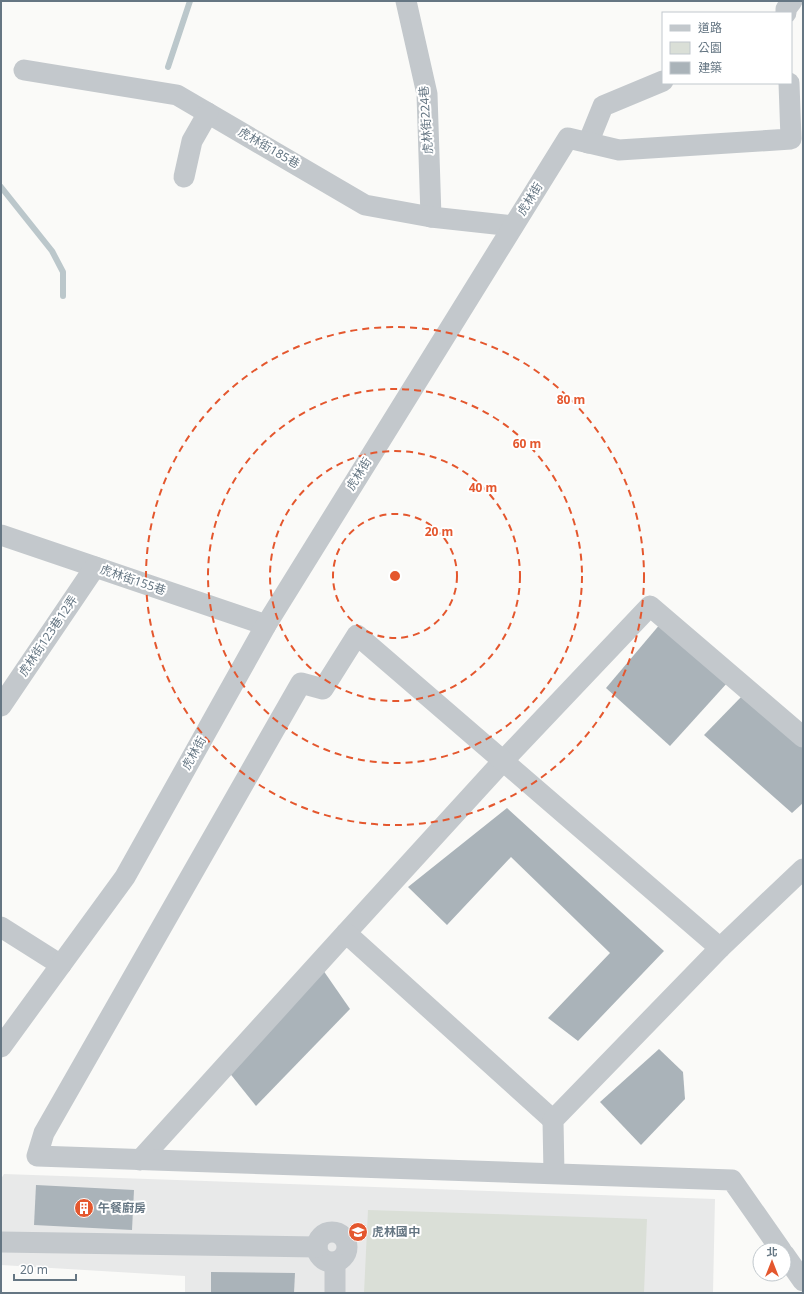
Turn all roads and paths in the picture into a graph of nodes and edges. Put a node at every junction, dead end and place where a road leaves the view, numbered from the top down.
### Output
1 (406, 1) edge
2 (792, 1) edge
3 (786, 12) edge
4 (24, 70) dead end
5 (662, 81) edge
6 (789, 84) edge
7 (208, 113) junction
8 (588, 143) junction
9 (184, 177) dead end
10 (430, 217) junction
11 (513, 226) junction
12 (1, 534) edge
13 (95, 567) junction
14 (266, 625) junction
15 (1, 706) edge
16 (803, 737) edge
17 (503, 761) junction
18 (803, 869) edge
19 (1, 927) edge
20 (346, 933) junction
21 (720, 948) junction
22 (61, 965) junction
23 (1, 1047) edge
24 (553, 1120) junction
25 (140, 1160) junction
26 (554, 1174) junction
27 (1, 1242) edge
28 (775, 1242) edge
29 (792, 1265) edge
30 (803, 1281) edge
31 (335, 1293) edge

1 - 10 street, 虎林街224巷
2 - 3 street
4 - 7 street, 虎林街185巷
5 - 8 street
6 - 8 street, 虎林街
7 - 9 street
7 - 10 street, 虎林街185巷
8 - 11 street, 虎林街
10 - 11 street, 虎林街185巷
11 - 14 street, 虎林街
12 - 13 street, 虎林街155巷
13 - 14 street, 虎林街155巷
13 - 15 street, 虎林街123巷12弄
14 - 22 street, 虎林街
16 - 17 street
17 - 20 street
17 - 21 street
17 - 25 street
18 - 21 street
19 - 22 street
20 - 24 street
20 - 25 street
21 - 24 street
22 - 23 street, 虎林街
24 - 26 street
25 - 26 street
26 - 28 street
27 - 31 street
29 - 30 street

